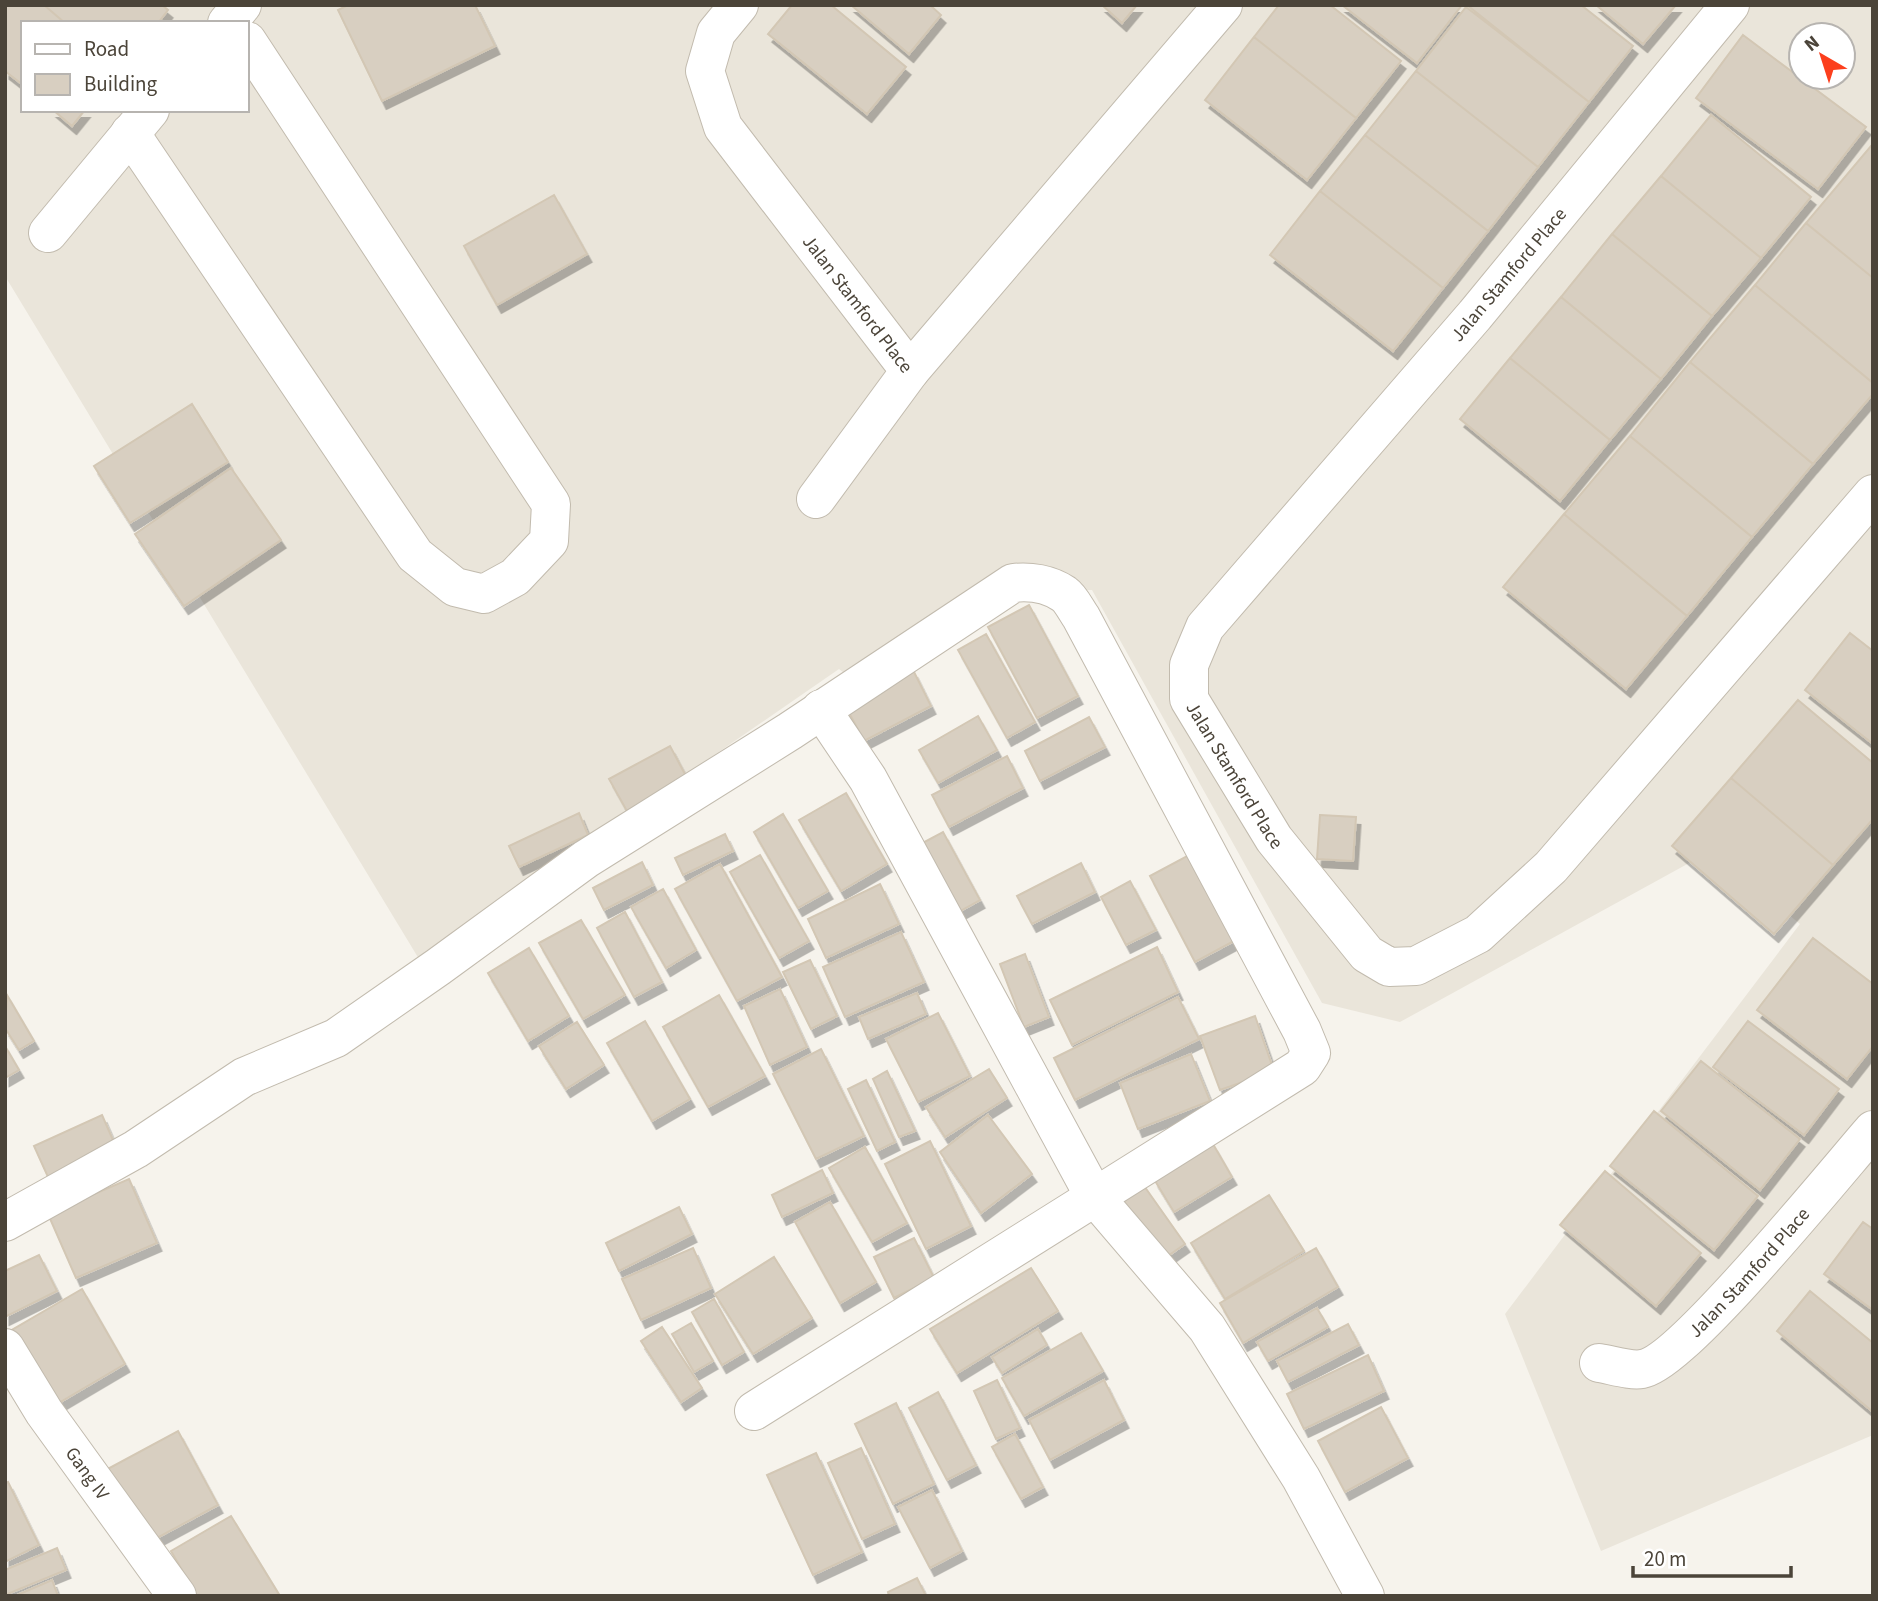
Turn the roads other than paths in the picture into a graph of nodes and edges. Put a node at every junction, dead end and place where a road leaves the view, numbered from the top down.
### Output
1 (739, 5) edge
2 (1223, 5) edge
3 (1730, 5) edge
4 (248, 40) edge
5 (140, 121) edge
6 (48, 233) dead end
7 (910, 371) junction
8 (1873, 494) edge
9 (816, 499) dead end
10 (821, 709) junction
11 (1873, 1130) edge
12 (1094, 1196) junction
13 (5, 1222) edge
14 (5, 1348) edge
15 (1599, 1363) dead end
16 (754, 1410) dead end
17 (177, 1596) edge
18 (1365, 1596) edge

1 - 7 street, Jalan Stamford Place
2 - 7 street, Jalan Stamford Place
3 - 8 street, Jalan Stamford Place
4 - 5 street
5 - 6 street
7 - 9 street
10 - 12 street
10 - 12 street
10 - 13 street
11 - 15 street, Jalan Stamford Place
12 - 16 street
12 - 18 street
14 - 17 street, Gang IV

